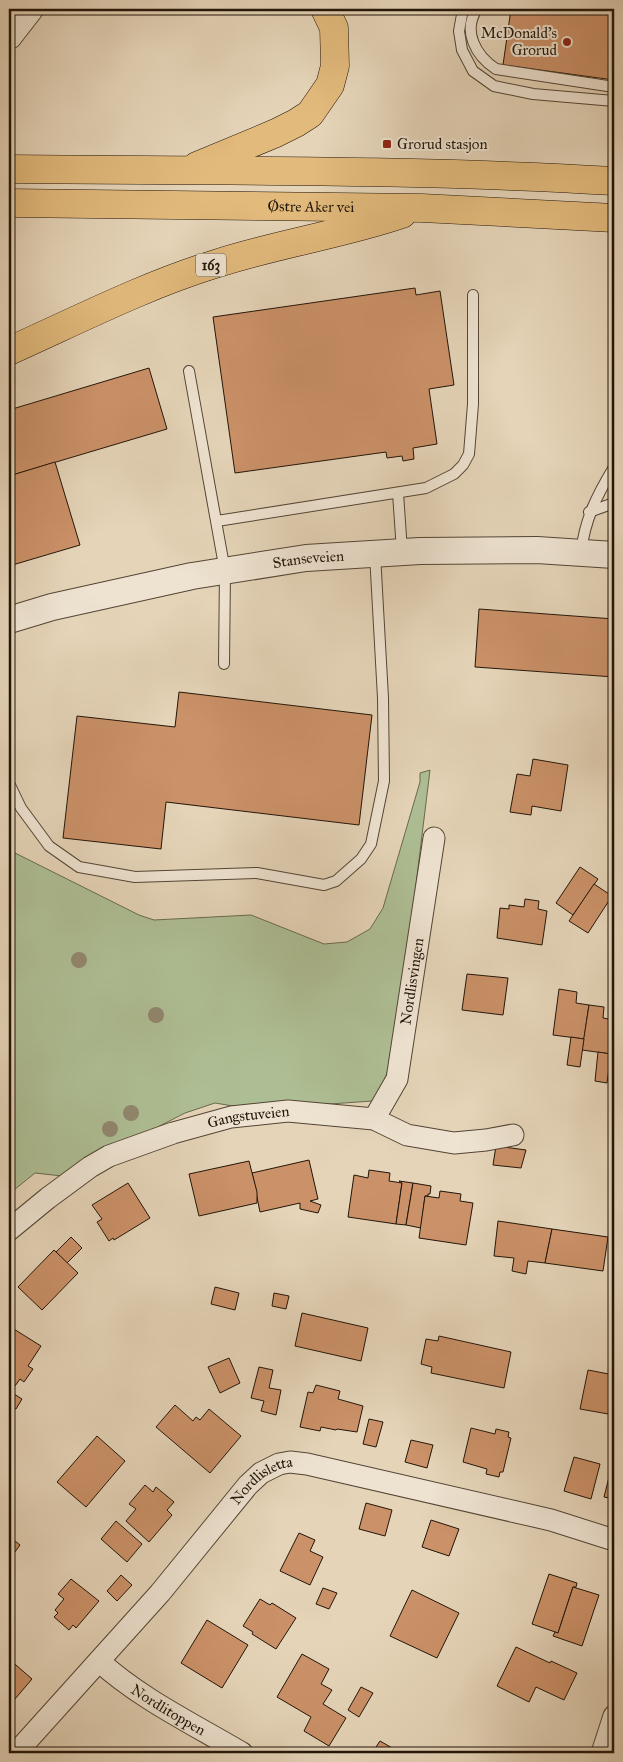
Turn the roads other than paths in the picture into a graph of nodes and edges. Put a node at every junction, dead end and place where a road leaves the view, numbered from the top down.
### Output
1 (30, 9) edge
2 (325, 9) edge
3 (463, 9) edge
4 (477, 9) edge
5 (9, 36) edge
6 (614, 87) edge
7 (614, 101) edge
8 (10, 169) edge
9 (187, 170) junction
10 (614, 181) edge
11 (9, 203) edge
12 (422, 208) junction
13 (614, 218) edge
14 (473, 296) dead end
15 (9, 351) edge
16 (190, 371) dead end
17 (614, 467) edge
18 (398, 493) junction
19 (614, 503) edge
20 (589, 512) junction
21 (217, 521) junction
22 (402, 552) junction
23 (375, 553) junction
24 (581, 553) junction
25 (614, 555) edge
26 (225, 570) junction
27 (9, 620) edge
28 (224, 664) dead end
29 (9, 783) edge
30 (434, 838) dead end
31 (374, 1119) junction
32 (513, 1135) dead end
33 (9, 1230) edge
34 (614, 1540) edge
35 (99, 1661) junction
36 (614, 1716) edge
37 (16, 1753) edge
38 (242, 1753) edge
39 (602, 1753) edge

1 - 5 street
2 - 9 highway
3 - 7 lane
4 - 6 lane
8 - 9 highway
9 - 10 highway
11 - 12 highway, Østre Aker vei / 163
12 - 13 highway, Østre Aker vei / 163
12 - 15 highway, 163
14 - 18 lane
16 - 21 lane
17 - 20 lane
18 - 21 lane
18 - 22 lane
19 - 20 lane
20 - 24 lane
21 - 26 lane
22 - 23 street, Stanseveien
22 - 24 street, Stanseveien
23 - 26 street, Stanseveien
23 - 29 lane
24 - 25 street, Stanseveien
26 - 27 street, Stanseveien
26 - 28 lane
30 - 31 street, Nordlisvingen
31 - 32 street, Gangstuveien
31 - 33 street, Gangstuveien
34 - 35 street, Nordlisletta
35 - 37 street, Nordlisletta
35 - 38 street, Nordlitoppen
36 - 39 street

